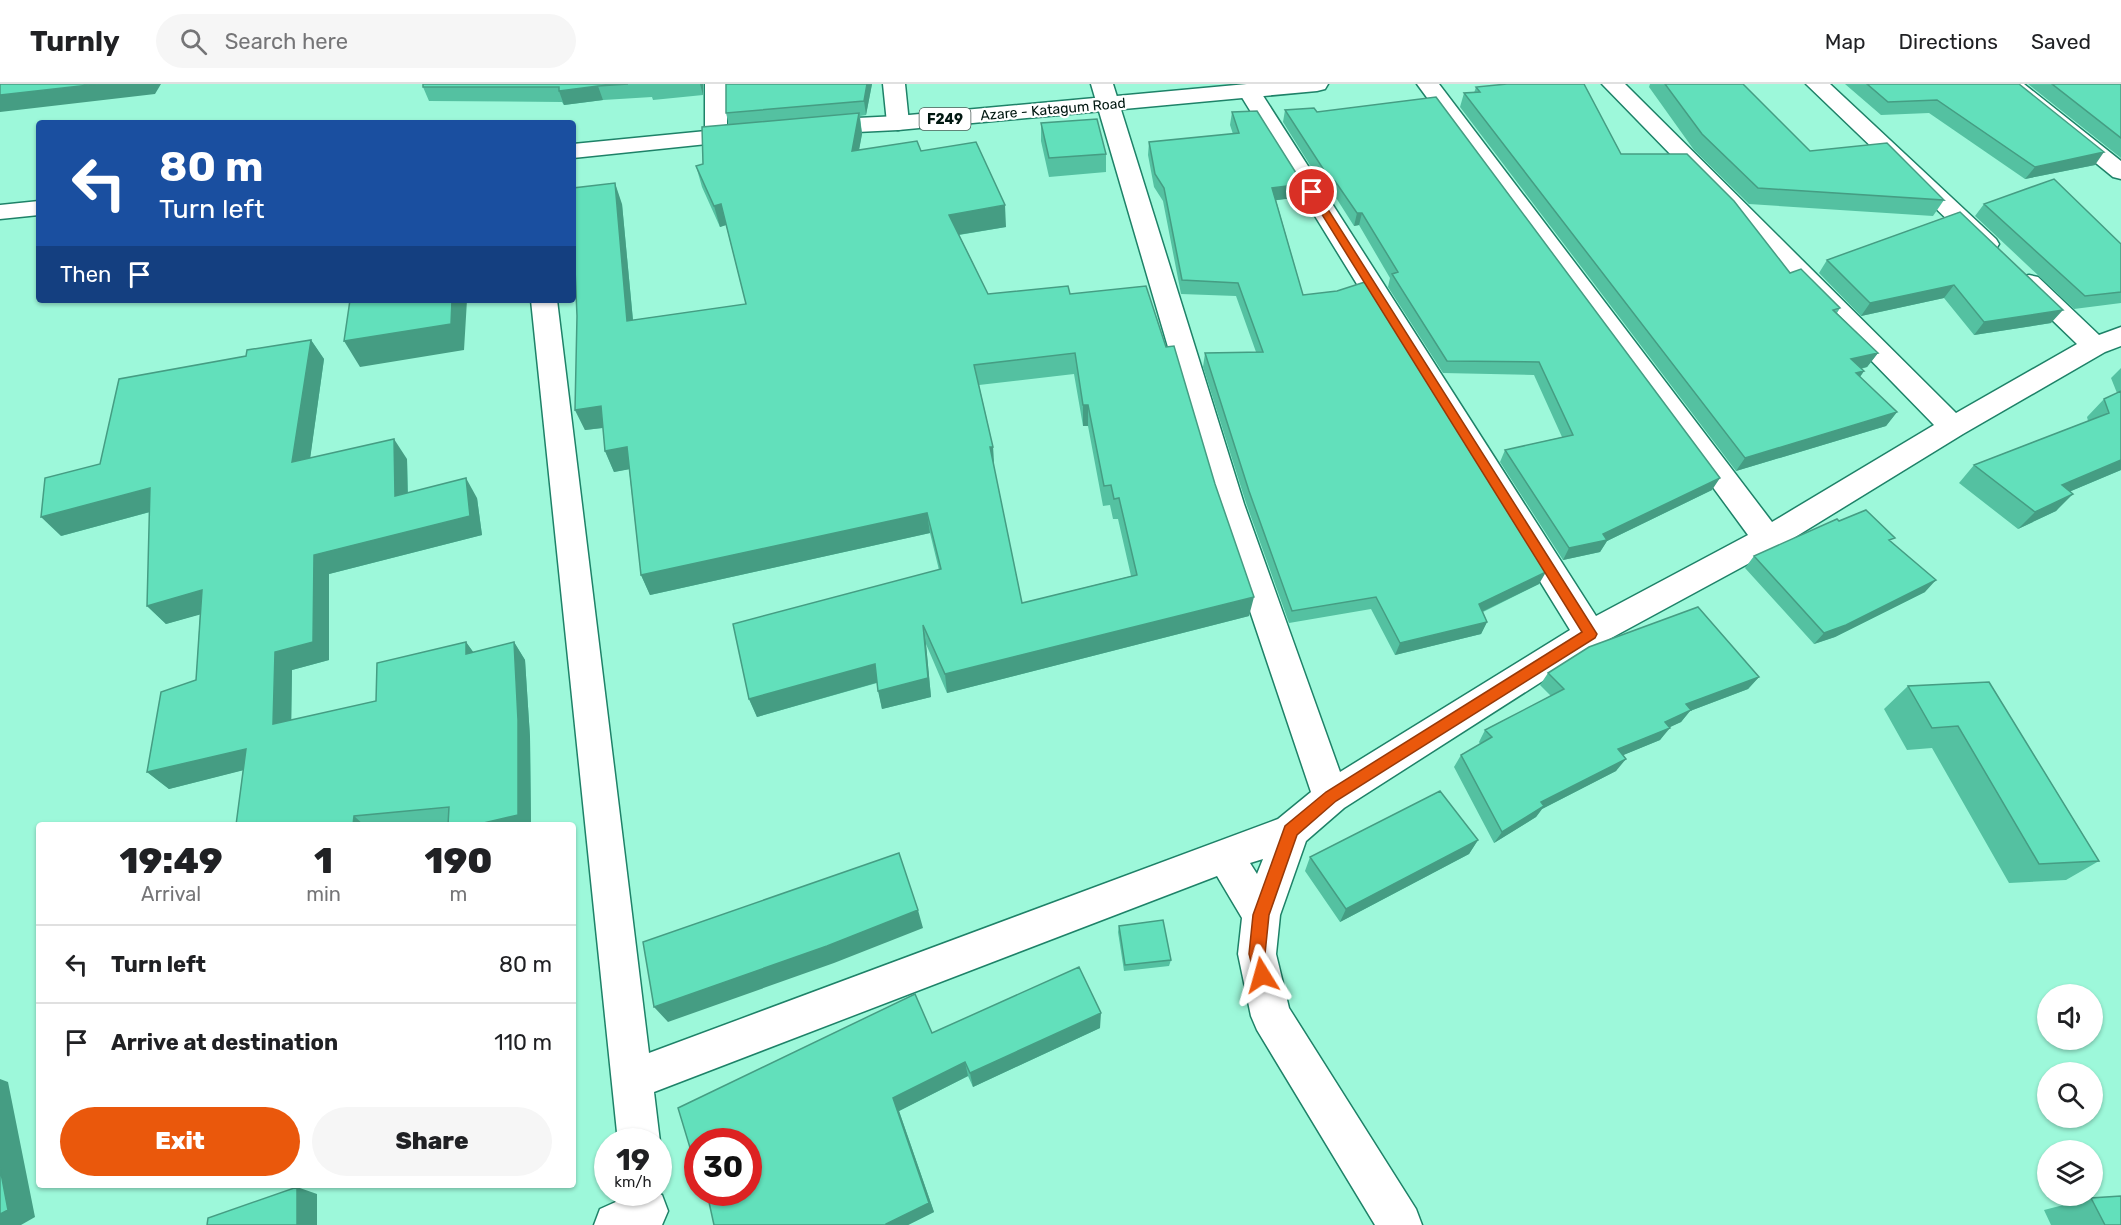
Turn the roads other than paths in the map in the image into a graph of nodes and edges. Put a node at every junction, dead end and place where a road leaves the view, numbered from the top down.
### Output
1 (716, 84) edge
2 (894, 84) edge
3 (1317, 84) edge
4 (1428, 84) edge
5 (1613, 84) edge
6 (1817, 84) edge
7 (2010, 84) edge
8 (1249, 91) junction
9 (1105, 94) edge
10 (898, 123) junction
11 (798, 129) edge
12 (763, 132) edge
13 (716, 137) junction
14 (576, 151) edge
15 (2121, 172) edge
16 (36, 208) edge
17 (0, 212) edge
18 (544, 303) edge
19 (2108, 341) edge
20 (1953, 428) junction
21 (1768, 539) junction
22 (1590, 634) junction
23 (1331, 797) junction
24 (1291, 831) junction
25 (1225, 856) junction
26 (1261, 915) junction
27 (632, 1080) junction
28 (637, 1128) edge
29 (1400, 1225) edge

1 - 13 street
2 - 10 street
3 - 8 street, Azare - Katagum Road / F249
4 - 21 street
5 - 20 street
6 - 19 street
7 - 15 street
8 - 9 street, Azare - Katagum Road / F249
8 - 22 street
9 - 10 street, Azare - Katagum Road / F249
9 - 23 street
10 - 11 street, Azare - Katagum Road / F249
12 - 13 street
13 - 14 street
16 - 17 street
18 - 27 street
19 - 20 street
20 - 21 street
21 - 22 street
22 - 23 street
23 - 24 street
24 - 25 street
24 - 26 street
25 - 26 street
25 - 27 street
26 - 29 street
27 - 28 street

